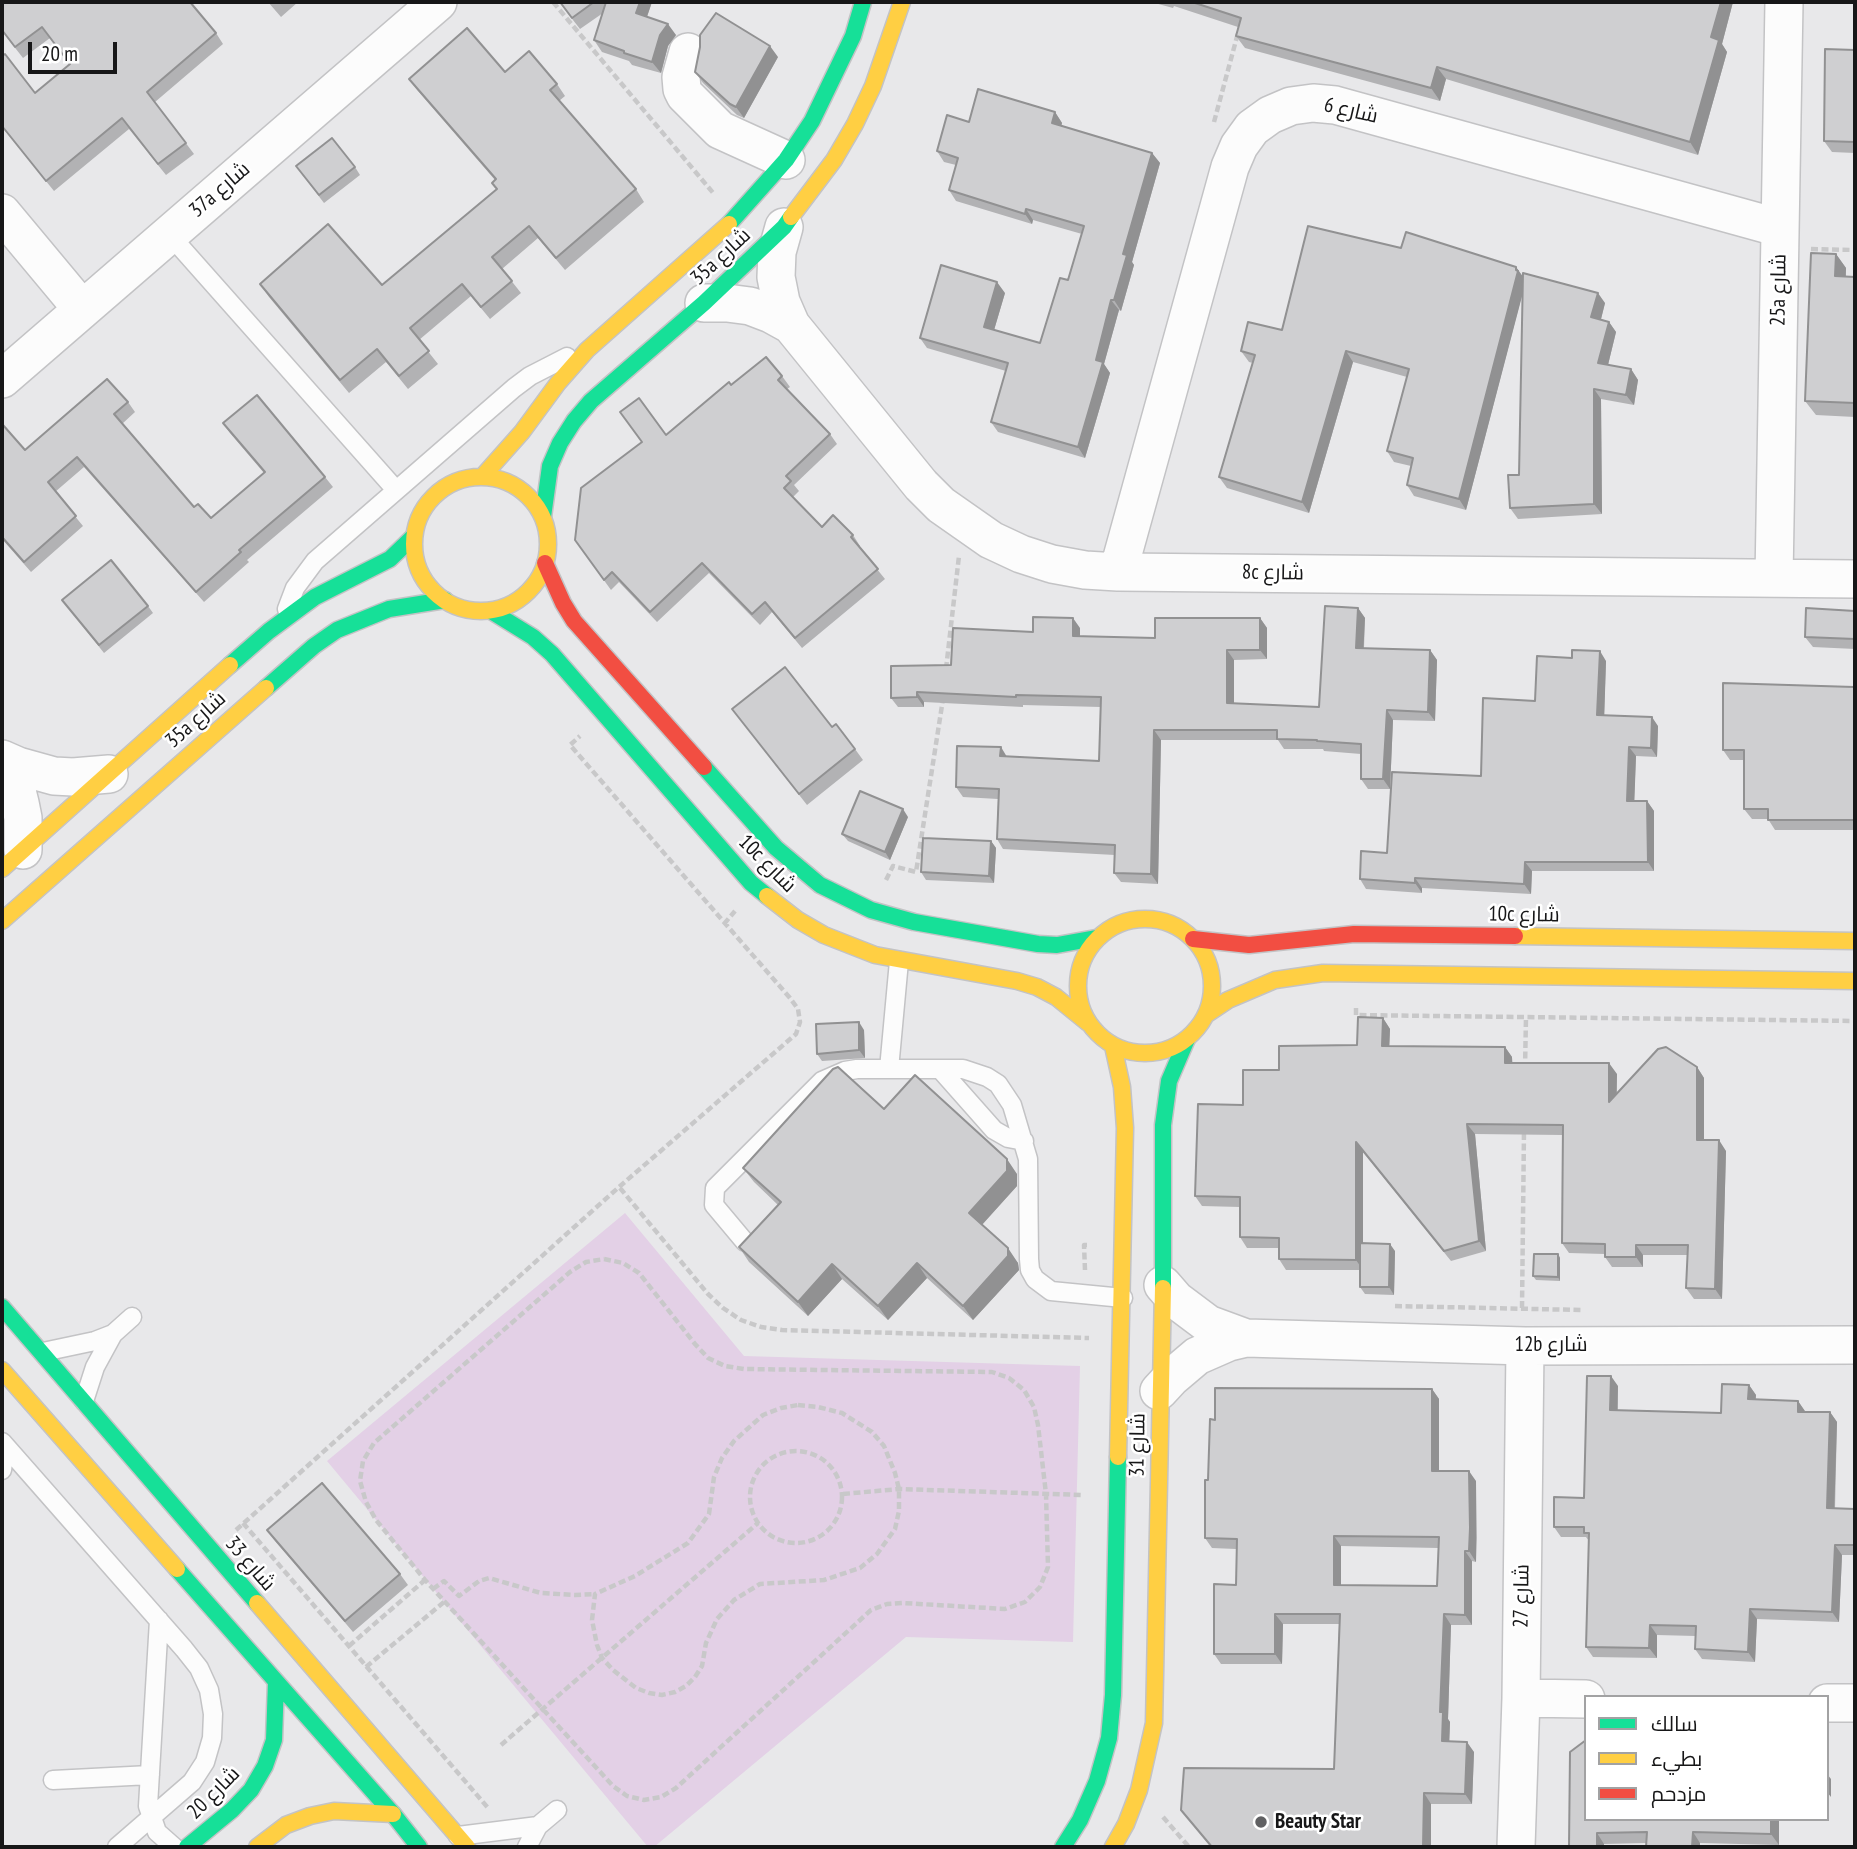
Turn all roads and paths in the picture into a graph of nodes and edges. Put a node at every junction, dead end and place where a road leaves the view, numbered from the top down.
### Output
1 (438, 2) edge
2 (553, 2) edge
3 (863, 2) edge
4 (902, 2) edge
5 (1784, 2) edge
6 (1240, 26) edge
7 (688, 52) dead end
8 (786, 160) junction
9 (1230, 167) junction
10 (2, 213) edge
11 (735, 219) junction
12 (784, 227) junction
13 (169, 234) junction
14 (1780, 238) junction
15 (1855, 250) edge
16 (704, 303) junction
17 (82, 309) junction
18 (791, 326) junction
19 (587, 350) junction
20 (2, 379) edge
21 (482, 477) junction
22 (396, 490) junction
23 (543, 517) junction
24 (962, 522) junction
25 (414, 536) junction
26 (545, 563) junction
27 (1118, 572) junction
28 (1774, 578) junction
29 (1855, 579) edge
30 (445, 600) junction
31 (491, 611) junction
32 (284, 620) junction
33 (944, 682) edge
34 (943, 696) edge
35 (606, 715) junction
36 (109, 774) junction
37 (12, 860) edge
38 (740, 904) dead end
39 (871, 910) junction
40 (2, 920) edge
41 (724, 924) junction
42 (1096, 938) junction
43 (1193, 939) junction
44 (1855, 941) edge
45 (899, 961) junction
46 (1855, 981) edge
47 (1207, 1014) junction
48 (1525, 1017) dead end
49 (1088, 1023) junction
50 (1187, 1040) junction
51 (1113, 1046) junction
52 (889, 1069) junction
53 (940, 1069) junction
54 (1525, 1073) edge
55 (1524, 1128) edge
56 (1024, 1141) junction
57 (620, 1187) junction
58 (745, 1242) edge
59 (1163, 1285) junction
60 (1123, 1298) junction
61 (2, 1307) edge
62 (1522, 1308) dead end
63 (132, 1317) dead end
64 (113, 1334) junction
65 (1246, 1338) junction
66 (1122, 1339) junction
67 (1855, 1345) edge
68 (1525, 1346) junction
69 (41, 1353) junction
70 (2, 1370) edge
71 (1159, 1391) junction
72 (83, 1402) junction
73 (3, 1444) edge
74 (2, 1471) edge
75 (899, 1489) junction
76 (843, 1494) junction
77 (1046, 1494) junction
78 (1119, 1496) junction
79 (243, 1523) junction
80 (758, 1523) junction
81 (212, 1551) junction
82 (425, 1580) junction
83 (433, 1589) junction
84 (594, 1594) junction
85 (444, 1602) junction
86 (159, 1620) junction
87 (349, 1646) junction
88 (602, 1658) junction
89 (366, 1667) junction
90 (276, 1682) junction
91 (1521, 1698) junction
92 (1584, 1699) edge
93 (1829, 1703) edge
94 (1855, 1703) edge
95 (542, 1709) junction
96 (501, 1745) dead end
97 (150, 1774) junction
98 (53, 1780) dead end
99 (556, 1810) dead end
100 (393, 1814) junction
101 (151, 1819) junction
102 (538, 1826) junction
103 (507, 1831) junction
104 (462, 1841) edge
105 (117, 1847) edge
106 (174, 1847) edge
107 (187, 1847) edge
108 (257, 1847) edge
109 (419, 1847) edge
110 (527, 1847) edge
111 (1063, 1847) edge
112 (1112, 1847) edge
113 (1516, 1847) edge

1 - 13 street, 37a شارع
2 - 11 path
3 - 8 street, 35a شارع
4 - 12 street, 35a شارع
5 - 14 street, 25a شارع
6 - 9 path
7 - 8 street
8 - 11 street, 35a شارع
9 - 14 street, شارع 6
9 - 27 street, شارع 6
10 - 17 street
11 - 19 street, 35a شارع
12 - 16 street, 35a شارع
12 - 18 street, 8c شارع
13 - 17 street, 37a شارع
13 - 22 lane
14 - 15 path
14 - 28 street, 25a شارع
16 - 18 street, 8c شارع
16 - 23 street, 35a شارع
17 - 20 street, 37a شارع
18 - 24 street, 8c شارع
19 - 21 street, 35a شارع
19 - 22 lane
21 - 23 street
21 - 25 street
22 - 32 lane
23 - 26 street
24 - 27 street, 8c شارع
24 - 33 path
25 - 30 street
25 - 32 street, 35a شارع
26 - 31 street
26 - 39 street, 10c شارع
27 - 28 street, 8c شارع
28 - 29 street, 8c شارع
30 - 31 street
30 - 40 street, 35a شارع
31 - 35 street, 10c شارع
32 - 36 street, 35a شارع
34 - 39 path
35 - 41 path
35 - 45 street, 10c شارع
36 - 37 street, 35a شارع
36 - 37 street
38 - 41 path
39 - 42 street, 10c شارع
41 - 57 path
42 - 43 street
42 - 49 street
43 - 44 street, 10c شارع
43 - 47 street
45 - 49 street, 10c شارع
45 - 52 lane
46 - 47 street
47 - 50 street
48 - 54 path
49 - 51 street
50 - 51 street
50 - 59 street, شارع 31
51 - 60 street, شارع 31
52 - 53 lane
52 - 58 lane
53 - 56 lane
53 - 56 lane
55 - 62 path
56 - 60 lane
57 - 66 path
57 - 79 path
59 - 65 street, 12b شارع
59 - 71 street, شارع 31
60 - 66 street, شارع 31
61 - 69 street, شارع 33
63 - 64 lane
64 - 69 lane
64 - 72 lane
65 - 68 street, 12b شارع
65 - 71 street, 12b شارع
66 - 78 street, شارع 31
67 - 68 street, 12b شارع
68 - 91 street, شارع 27
69 - 72 street, شارع 33
70 - 90 street
71 - 112 street, شارع 31
72 - 81 street, شارع 33
73 - 74 lane
73 - 86 lane
75 - 76 path
75 - 77 path
75 - 84 path
75 - 88 path
76 - 80 path
76 - 80 path
77 - 78 path
77 - 82 path
77 - 95 path
78 - 111 street, شارع 31
79 - 81 path
79 - 87 path
80 - 88 path
81 - 104 street, شارع 33
82 - 83 path
82 - 87 path
83 - 84 path
83 - 85 path
84 - 88 path
85 - 89 path
85 - 95 path
86 - 97 lane
86 - 101 lane
87 - 89 path
88 - 95 path
89 - 103 path
90 - 100 street
90 - 107 street, شارع 20
91 - 92 street
91 - 113 street, شارع 27
93 - 94 street
95 - 96 path
97 - 98 lane
97 - 101 lane
99 - 102 lane
100 - 108 street
100 - 109 street
101 - 105 lane
101 - 106 lane
102 - 103 lane
102 - 110 lane
103 - 104 lane

